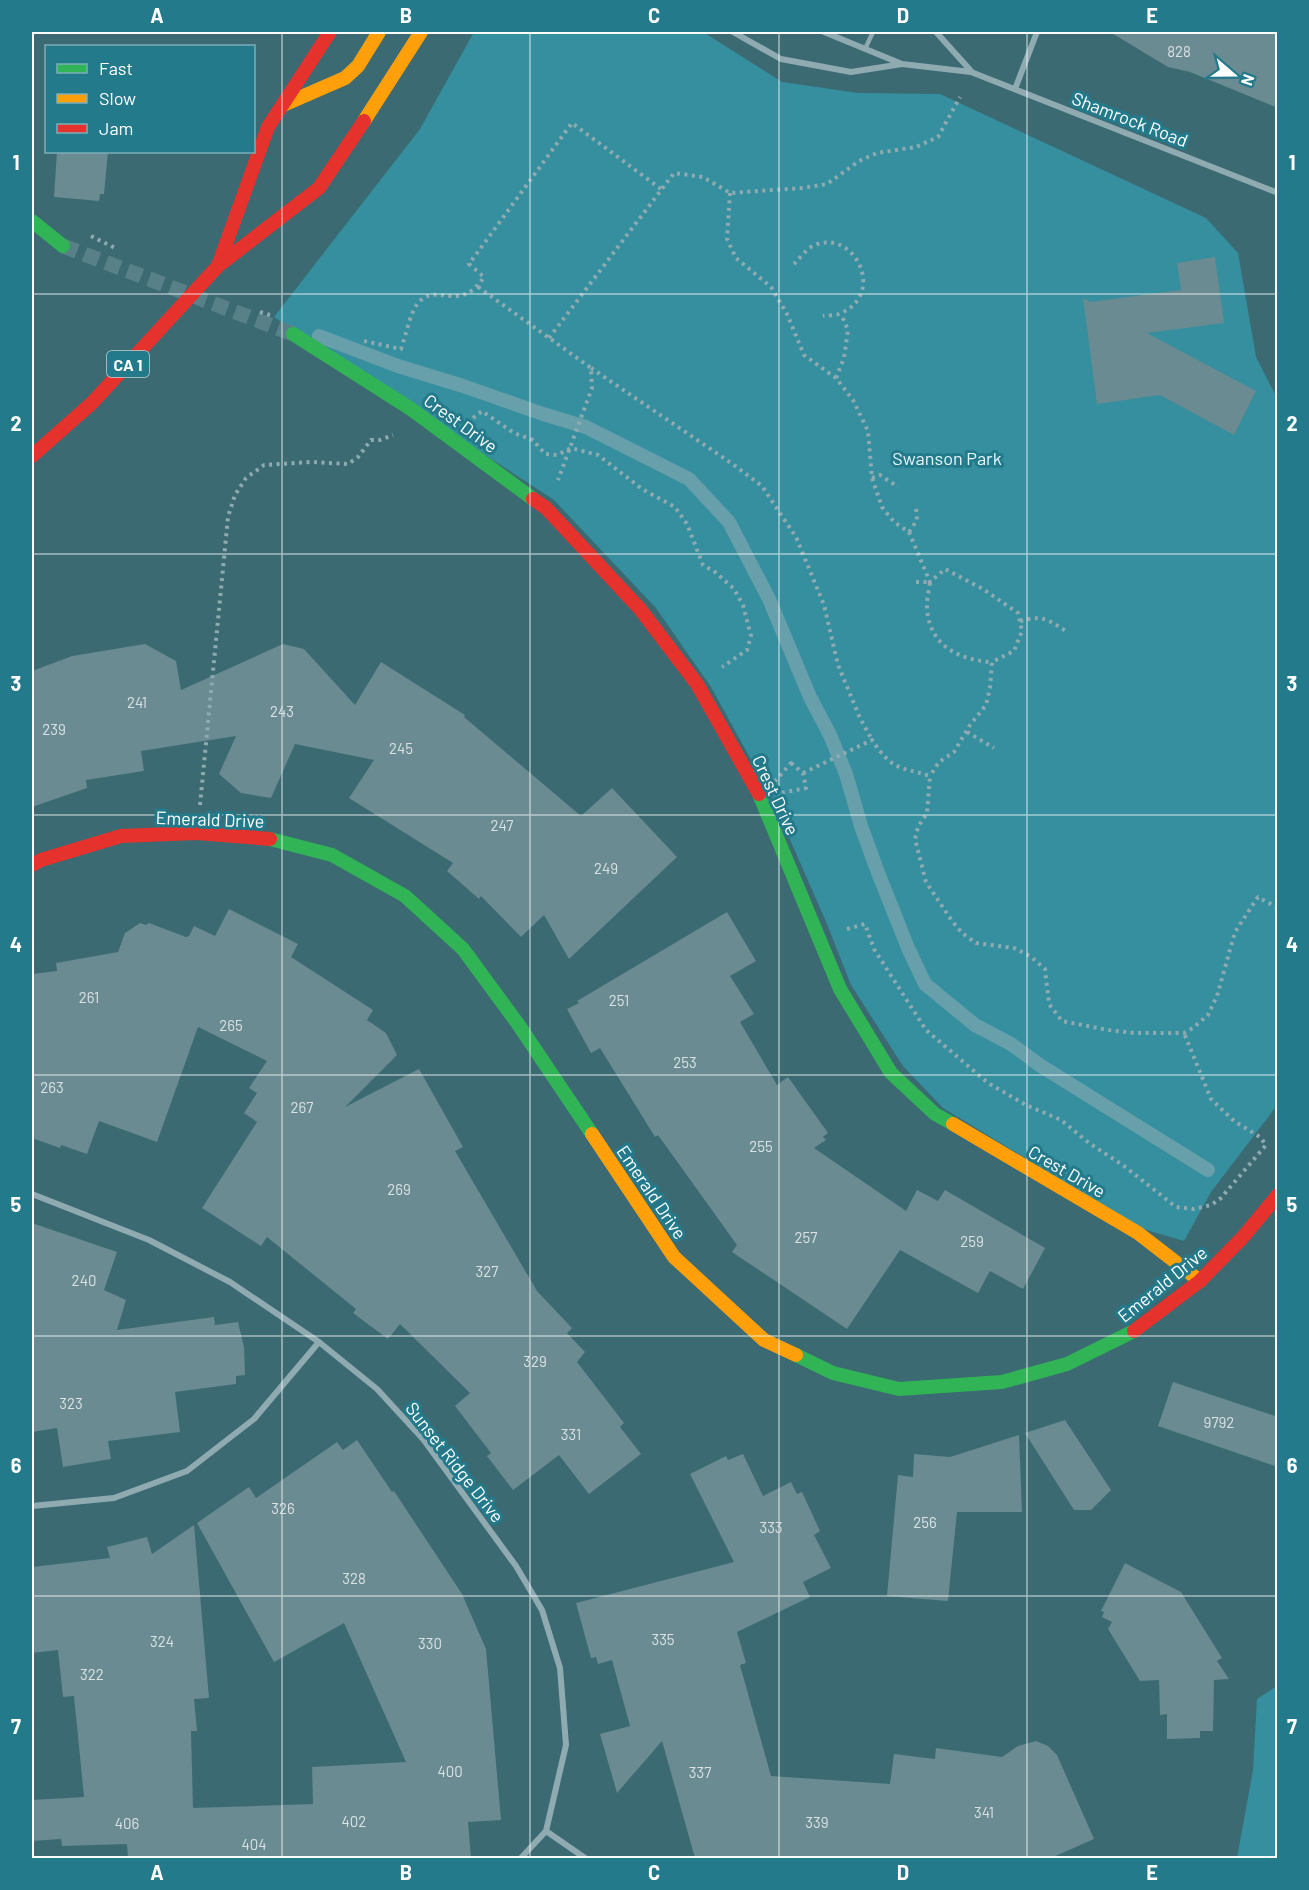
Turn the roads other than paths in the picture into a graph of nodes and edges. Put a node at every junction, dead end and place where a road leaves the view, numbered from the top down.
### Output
1 (330, 32) edge
2 (379, 32) edge
3 (421, 32) edge
4 (733, 32) edge
5 (824, 32) edge
6 (873, 32) edge
7 (936, 32) edge
8 (1037, 32) edge
9 (865, 49) junction
10 (902, 64) junction
11 (971, 72) junction
12 (1015, 89) junction
13 (283, 105) junction
14 (1278, 193) edge
15 (32, 221) edge
16 (63, 246) tunnel mouth
17 (218, 266) junction
18 (293, 334) tunnel mouth
19 (32, 456) edge
20 (32, 865) edge
21 (32, 1194) edge
22 (1278, 1195) edge
23 (1200, 1281) junction
24 (319, 1342) junction
25 (32, 1506) edge
26 (546, 1831) junction
27 (521, 1858) edge
28 (585, 1858) edge

1 - 13 main road, CA 1
2 - 13 main road
3 - 17 main road, CA 1
4 - 10 street, Shamrock Road
5 - 9 street, Shamrock Road
6 - 9 lane
7 - 11 street, Shamrock Road
8 - 12 street
9 - 10 street, Shamrock Road
10 - 11 street, Shamrock Road
11 - 12 street, Shamrock Road
12 - 14 street, Shamrock Road
13 - 17 main road, CA 1
15 - 16 main road
17 - 19 main road, CA 1
18 - 23 main road, Crest Drive
20 - 23 main road, Emerald Drive
21 - 24 street, Sunset Ridge Drive
22 - 23 main road, Emerald Drive
24 - 25 street
24 - 26 street, Sunset Ridge Drive
26 - 27 street, Sunset Ridge Drive
26 - 28 street

